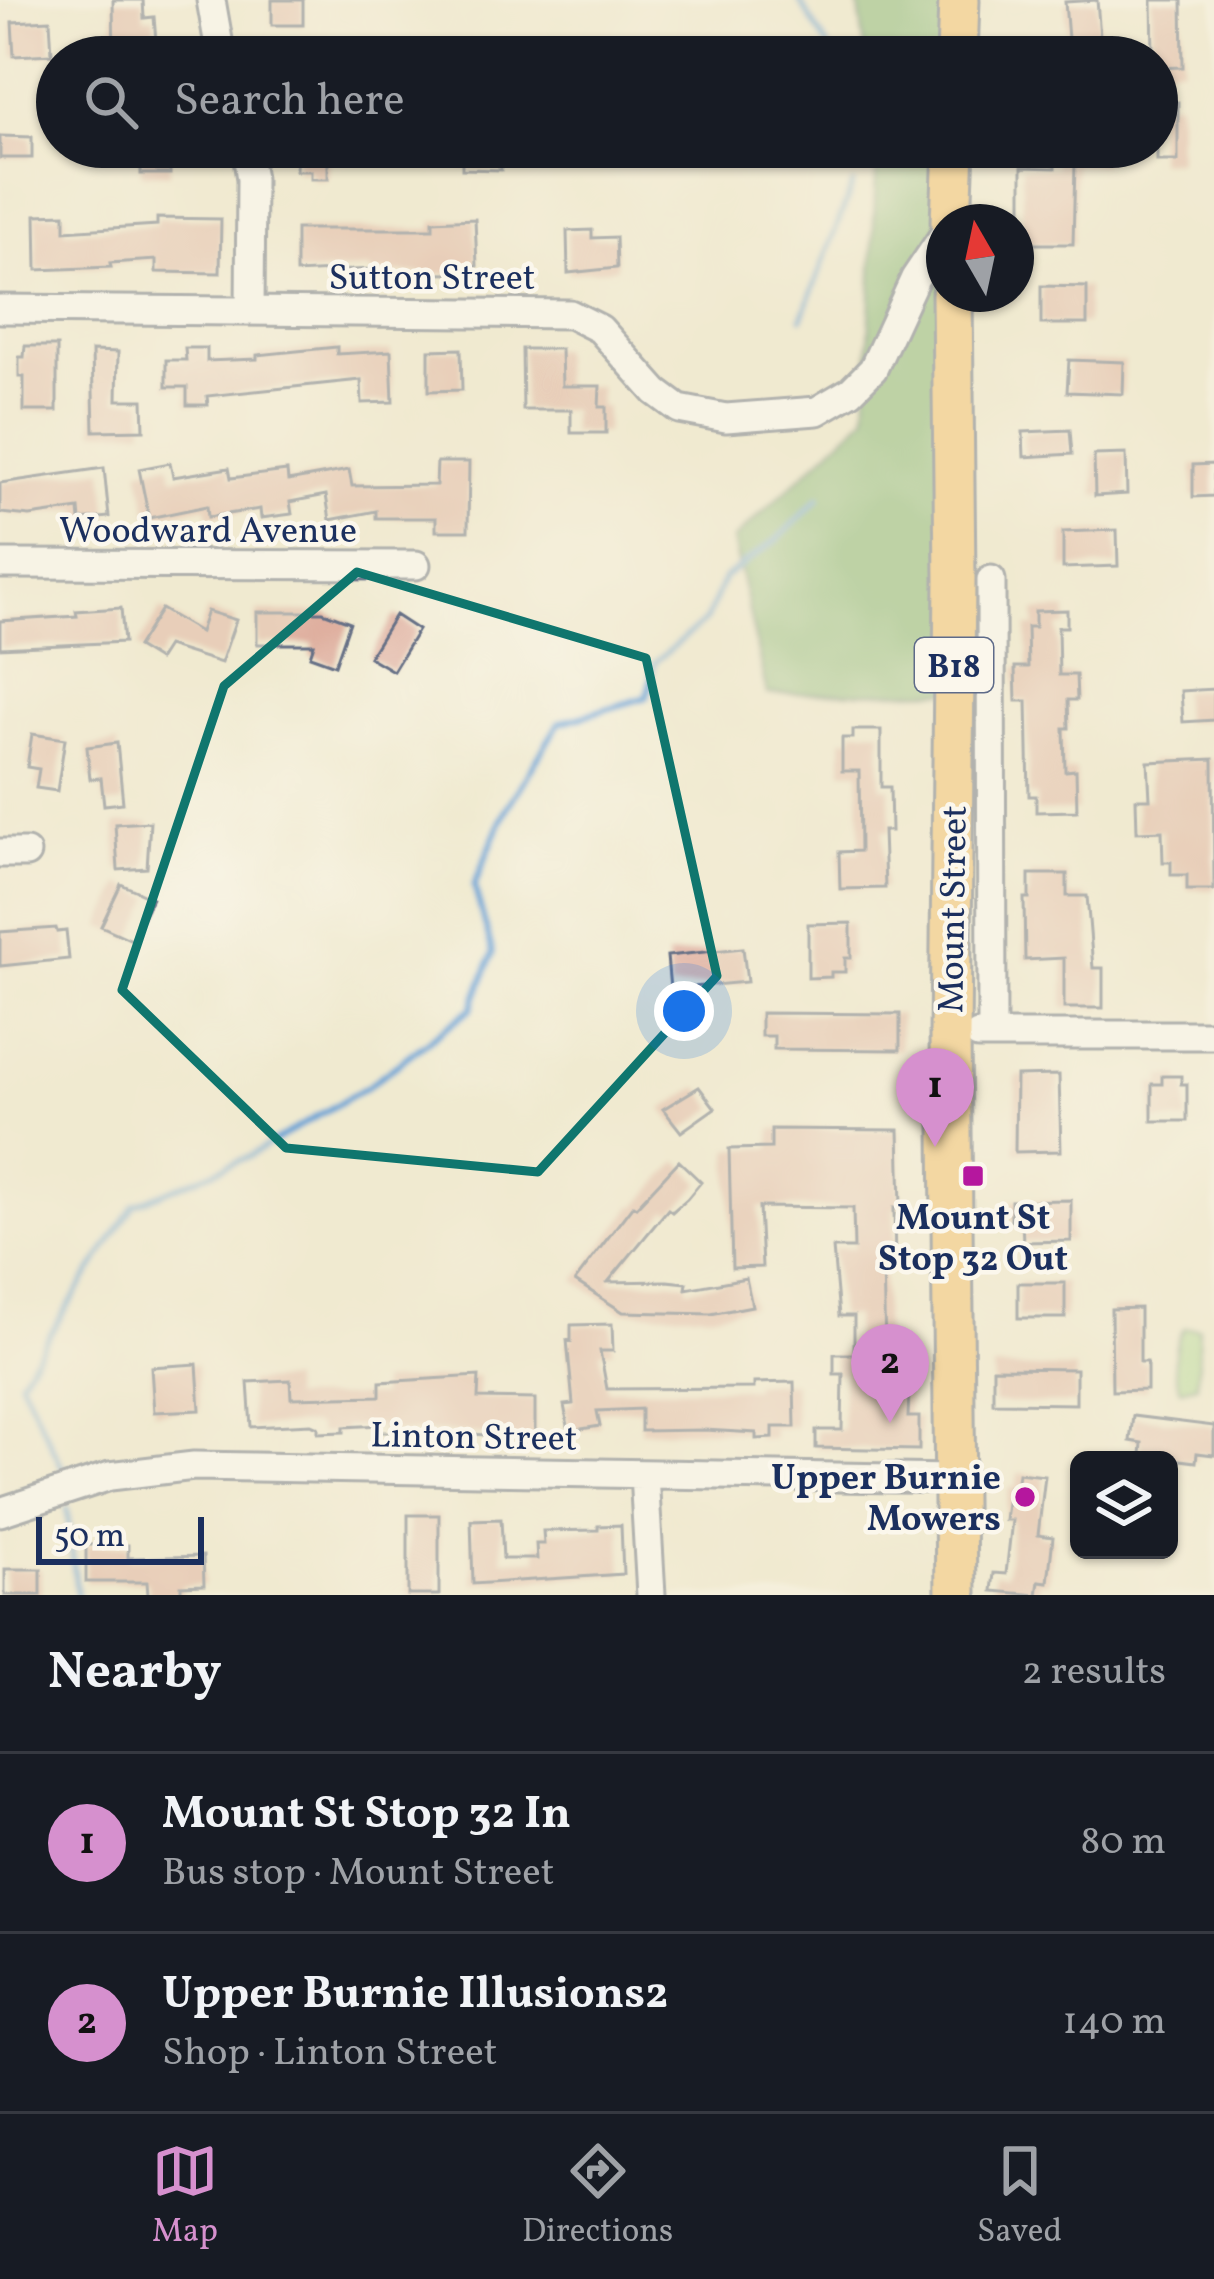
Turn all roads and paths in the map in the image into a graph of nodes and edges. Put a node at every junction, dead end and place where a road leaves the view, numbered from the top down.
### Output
1 (212, 0) edge
2 (959, 0) edge
3 (218, 36) edge
4 (958, 36) edge
5 (249, 168) edge
6 (953, 168) edge
7 (952, 204) edge
8 (926, 262) edge
9 (0, 309) edge
10 (250, 311) junction
11 (952, 312) edge
12 (0, 564) edge
13 (416, 566) dead end
14 (991, 580) dead end
15 (992, 1034) junction
16 (1214, 1035) edge
17 (950, 1036) junction
18 (644, 1474) junction
19 (953, 1479) junction
20 (0, 1512) edge
21 (651, 1595) edge
22 (956, 1595) edge

1 - 3 street
2 - 4 highway
5 - 10 street
6 - 7 highway
8 - 10 street, Sutton Street
9 - 10 street, Sutton Street
11 - 17 highway, Mount Street / B18
12 - 13 street, Woodward Avenue
14 - 15 street
15 - 16 street
15 - 17 street
17 - 19 highway, Mount Street / B18
18 - 19 street, Linton Street
18 - 20 street, Linton Street
18 - 21 street
19 - 22 highway, Mount Street / B18

